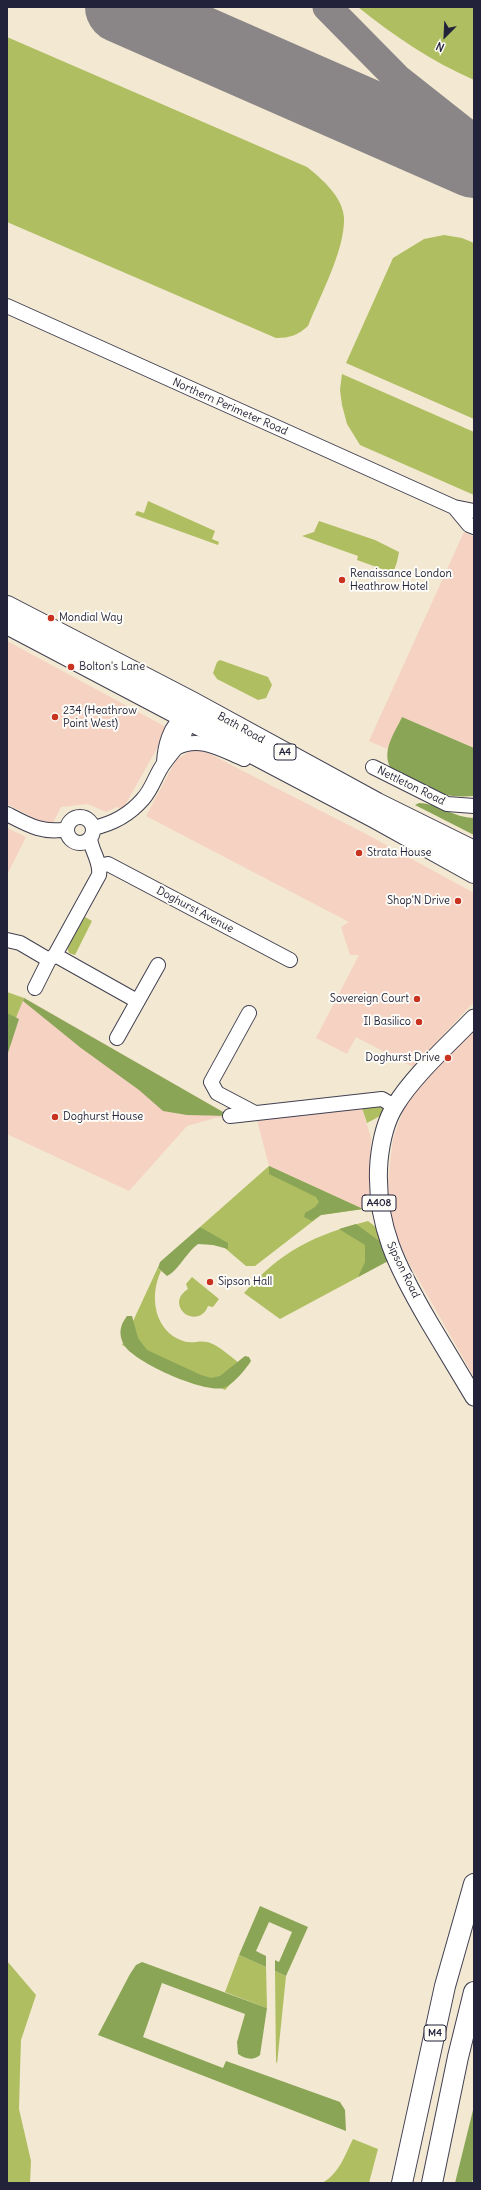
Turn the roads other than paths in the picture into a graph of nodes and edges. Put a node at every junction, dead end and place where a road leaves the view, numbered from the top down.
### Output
1 (7, 306) edge
2 (454, 507) junction
3 (474, 511) edge
4 (474, 527) edge
5 (7, 606) edge
6 (7, 624) edge
7 (188, 709) junction
8 (176, 748) junction
9 (164, 762) junction
10 (373, 767) dead end
11 (283, 770) junction
12 (474, 806) edge
13 (7, 814) edge
14 (67, 829) junction
15 (92, 834) junction
16 (474, 851) edge
17 (100, 866) junction
18 (474, 873) edge
19 (7, 940) edge
20 (52, 958) junction
21 (290, 960) dead end
22 (158, 965) dead end
23 (35, 988) dead end
24 (137, 1001) junction
25 (249, 1013) dead end
26 (474, 1018) edge
27 (116, 1038) dead end
28 (394, 1106) junction
29 (256, 1114) junction
30 (230, 1116) dead end
31 (474, 1397) edge
32 (474, 1884) edge
33 (474, 1992) edge
34 (402, 2183) edge
35 (432, 2183) edge

1 - 2 street, Northern Perimeter Road
2 - 3 street, Northern Perimeter Road
2 - 4 street, Northern Perimeter Road
5 - 7 highway, Bath Road / A4
6 - 7 highway, Bath Road / A4
7 - 8 street
7 - 9 street
7 - 11 highway, Bath Road / A4
7 - 16 highway, Bath Road / A4
8 - 9 street
8 - 11 street, Bath Road
9 - 15 street
10 - 12 street, Nettleton Road
11 - 18 highway, Bath Road / A4
13 - 14 street
14 - 15 street
14 - 15 street
15 - 17 street
17 - 20 street
17 - 21 street, Doghurst Avenue
19 - 20 street
20 - 23 street
20 - 24 street
22 - 24 street
24 - 27 street
25 - 29 street
26 - 28 main road, Sipson Road / A408
28 - 29 street
28 - 31 main road, Sipson Road / A408
29 - 30 street
32 - 34 highway, M4
33 - 35 highway, M4

